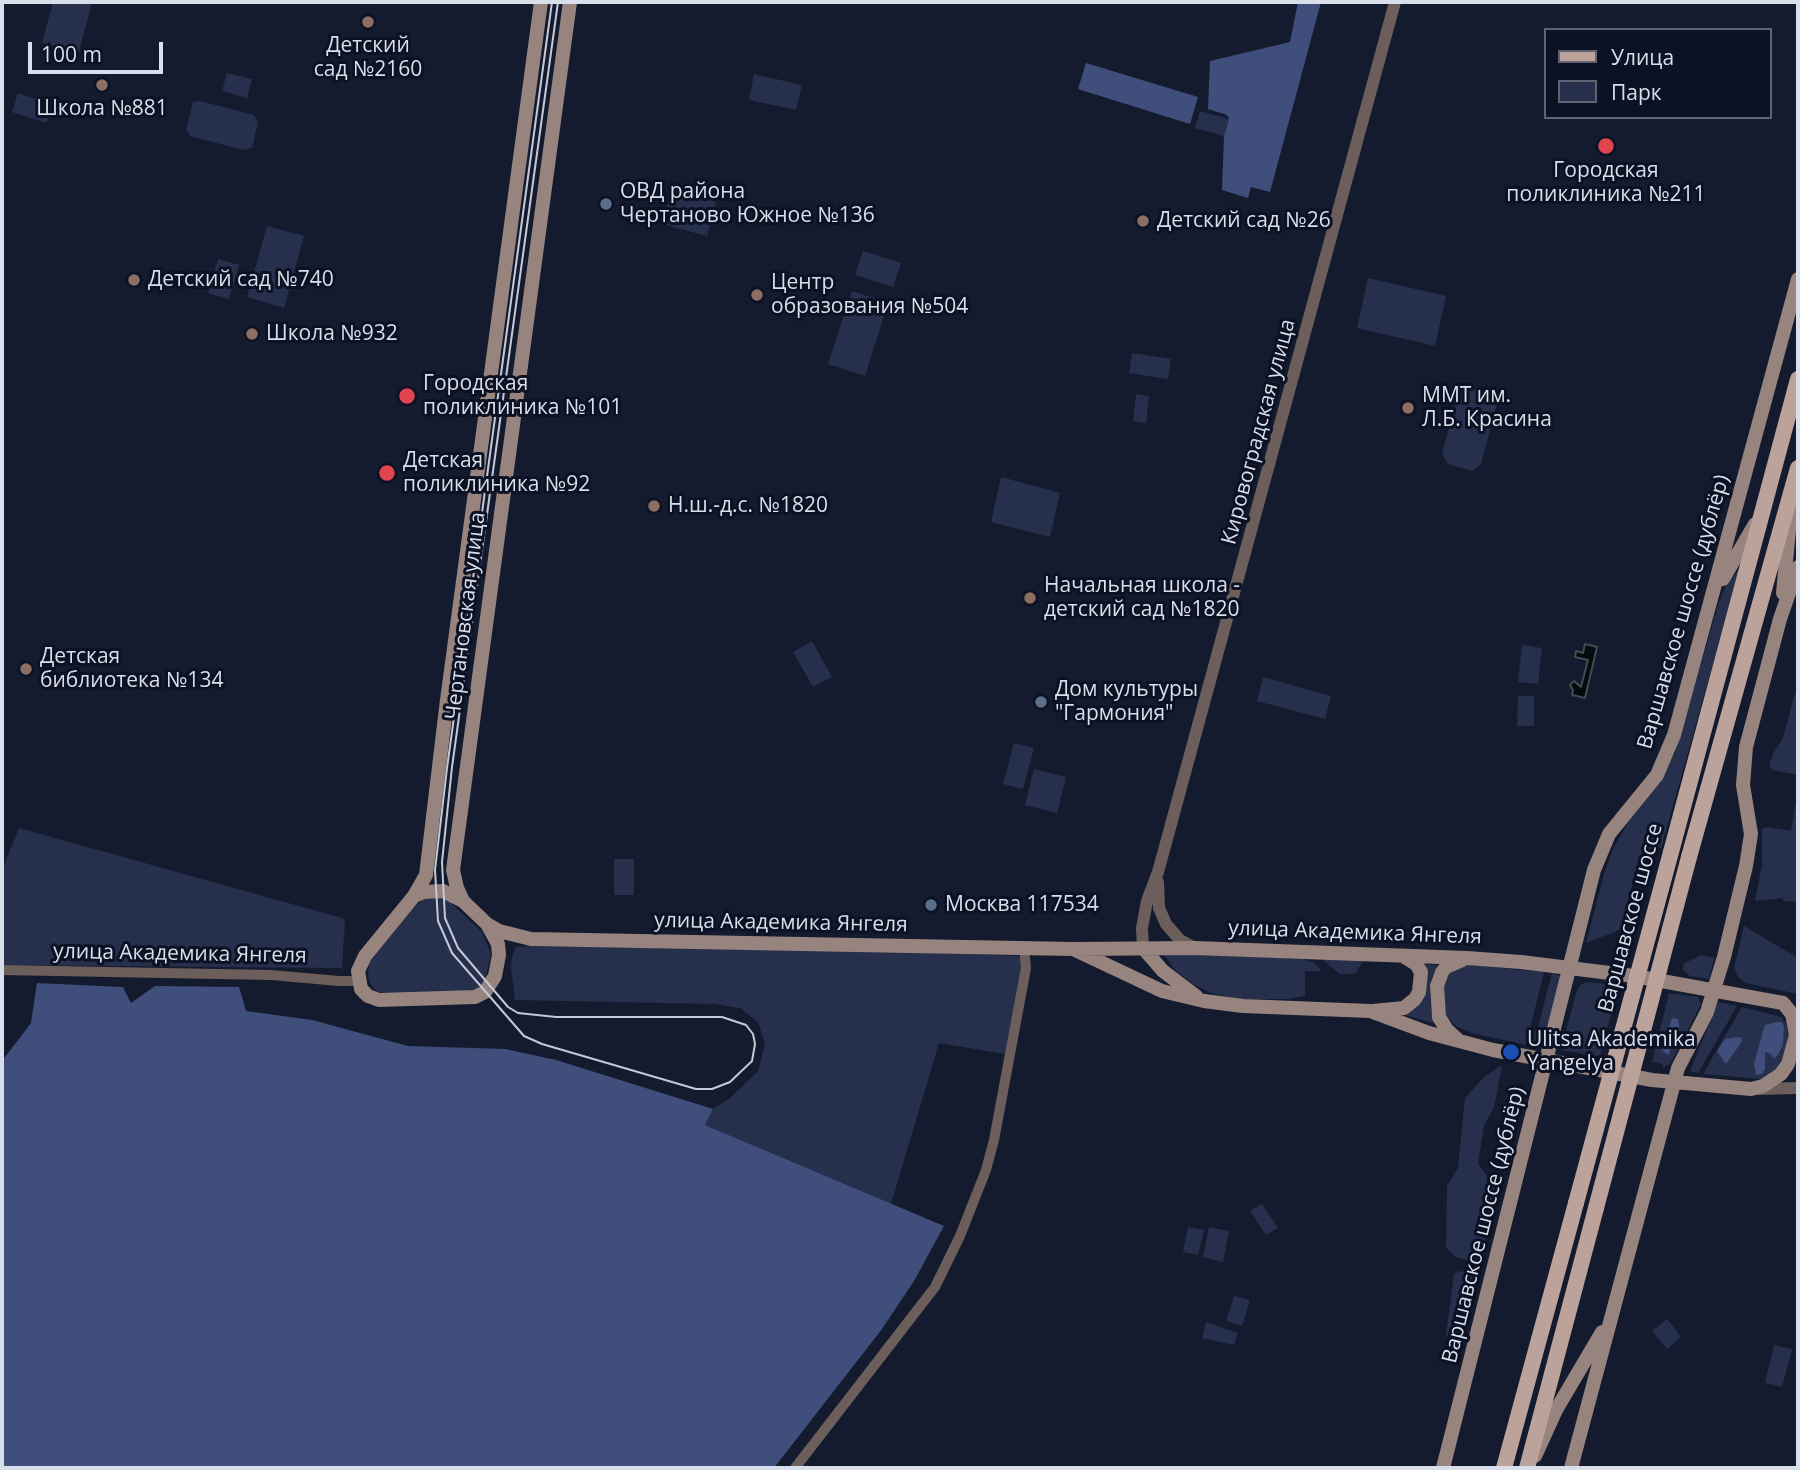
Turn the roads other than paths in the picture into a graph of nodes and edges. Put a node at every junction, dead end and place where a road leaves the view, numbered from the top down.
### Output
1 (541, 2) edge
2 (570, 2) edge
3 (1395, 2) edge
4 (1798, 279) edge
5 (493, 363) junction
6 (519, 371) junction
7 (1798, 379) edge
8 (1796, 476) edge
9 (1762, 511) junction
10 (1798, 567) edge
11 (1710, 605) junction
12 (1780, 619) junction
13 (1158, 872) junction
14 (414, 896) junction
15 (463, 901) junction
16 (487, 924) junction
17 (531, 939) junction
18 (1024, 948) junction
19 (1143, 948) junction
20 (1195, 948) junction
21 (1073, 949) junction
22 (1402, 955) junction
23 (1467, 958) junction
24 (1569, 967) junction
25 (2, 970) edge
26 (495, 976) junction
27 (358, 981) junction
28 (1715, 989) junction
29 (1204, 1001) junction
30 (1783, 1003) junction
31 (1798, 1007) edge
32 (1370, 1011) junction
33 (1459, 1041) junction
34 (1546, 1061) junction
35 (1674, 1082) junction
36 (1798, 1088) edge
37 (1751, 1089) junction
38 (1614, 1310) junction
39 (795, 1468) edge
40 (1443, 1468) edge
41 (1504, 1468) edge
42 (1528, 1468) edge
43 (1572, 1468) edge

1 - 5 main road, Чертановская улица
2 - 6 main road, Чертановская улица
3 - 13 street, Кировоградская улица
4 - 11 main road, Варшавское шоссе (дублёр)
5 - 6 main road
5 - 14 main road, Чертановская улица
6 - 15 main road, Чертановская улица
7 - 9 main road, Варшавское шоссе
8 - 12 main road
8 - 42 main road, Варшавское шоссе, bridge
9 - 11 main road
9 - 41 main road, Варшавское шоссе, bridge
10 - 12 main road
11 - 24 main road, Варшавское шоссе (дублёр)
12 - 28 main road
13 - 19 street, Кировоградская улица
13 - 20 street, Кировоградская улица
14 - 15 main road, Чертановская улица
14 - 27 main road, Чертановская улица
15 - 16 main road, Чертановская улица
16 - 17 main road, улица Академика Янгеля
16 - 26 main road, Чертановская улица
17 - 18 main road, улица Академика Янгеля
17 - 26 main road
18 - 21 main road, улица Академика Янгеля
18 - 39 street
19 - 20 main road, улица Академика Янгеля
19 - 21 main road, улица Академика Янгеля
19 - 29 main road
20 - 22 main road, улица Академика Янгеля
21 - 29 main road, улица Академика Янгеля
22 - 23 main road, улица Академика Янгеля
22 - 32 main road
23 - 24 main road, улица Академика Янгеля
23 - 33 main road
24 - 28 main road, улица Академика Янгеля
24 - 34 main road, Варшавское шоссе (дублёр)
25 - 27 street, улица Академика Янгеля
26 - 27 main road
28 - 30 main road, улица Академика Янгеля
28 - 35 main road
29 - 32 main road, улица Академика Янгеля
30 - 31 street
30 - 37 main road
32 - 33 main road, улица Академика Янгеля
33 - 34 main road, улица Академика Янгеля
34 - 35 main road, улица Академика Янгеля
34 - 40 main road, Варшавское шоссе (дублёр)
35 - 37 main road, улица Академика Янгеля
35 - 38 main road
36 - 37 street
38 - 42 main road
38 - 43 main road

